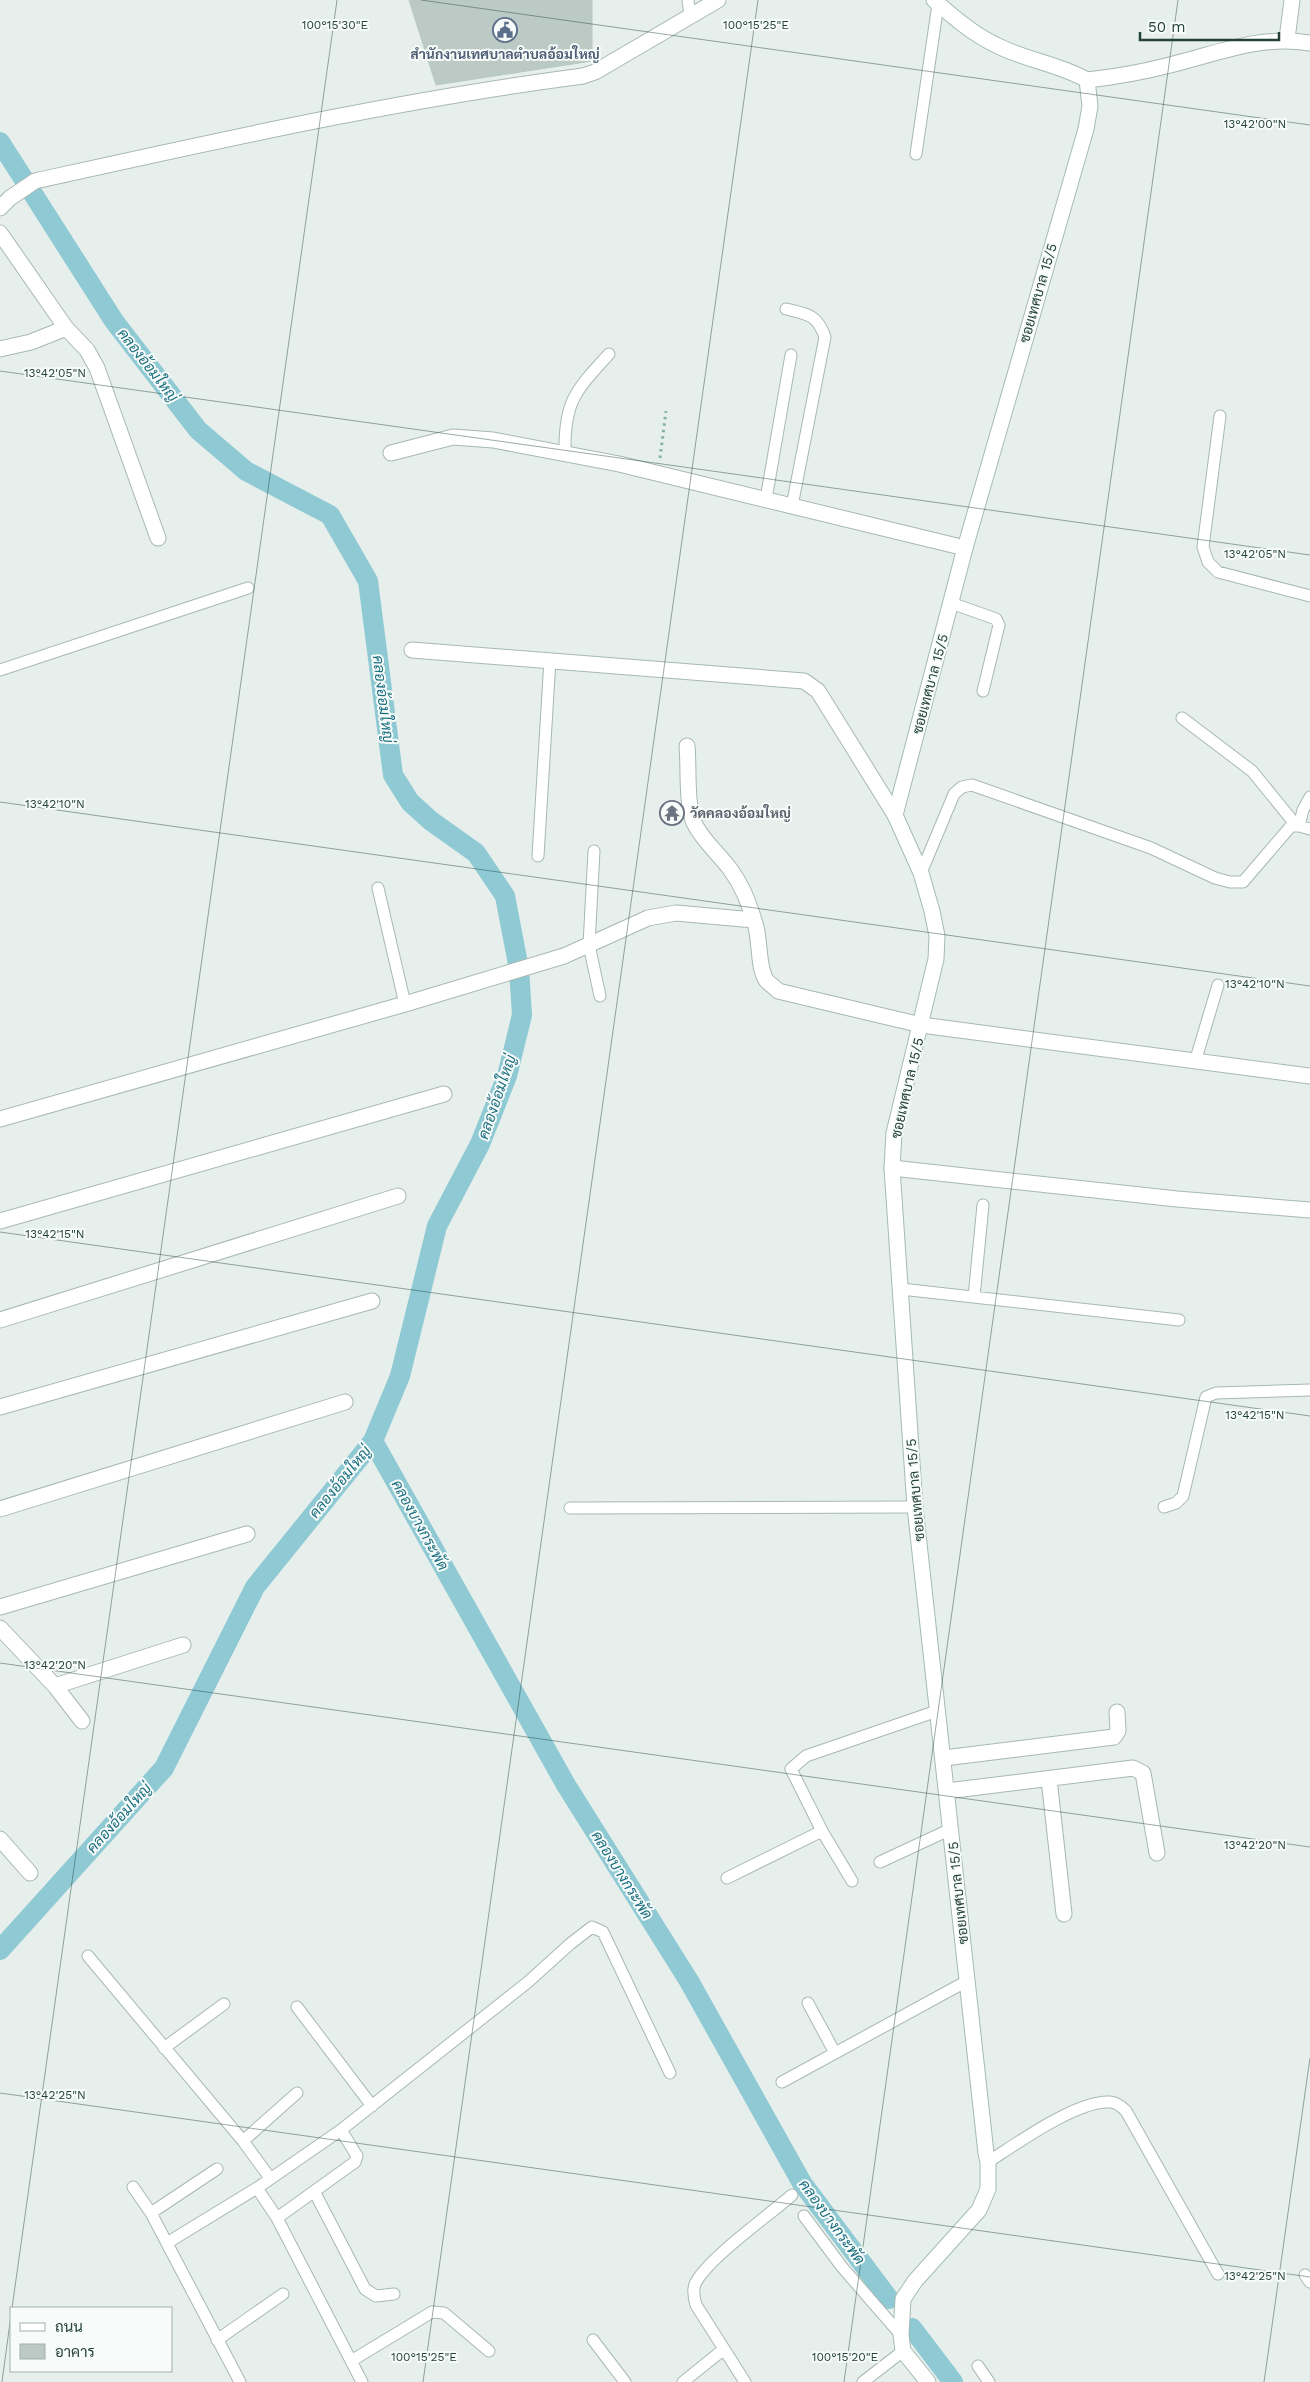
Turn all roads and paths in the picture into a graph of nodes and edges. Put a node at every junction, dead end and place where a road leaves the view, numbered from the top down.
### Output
1 (688, 0) edge
2 (718, 0) edge
3 (1292, 0) edge
4 (936, 2) edge
5 (690, 16) junction
6 (1287, 40) junction
7 (1310, 43) edge
8 (1087, 80) junction
9 (916, 154) dead end
10 (5, 203) edge
11 (0, 234) edge
12 (786, 308) dead end
13 (66, 328) junction
14 (0, 349) edge
15 (609, 354) dead end
16 (791, 355) dead end
17 (666, 411) dead end
18 (1220, 416) dead end
19 (391, 453) dead end
20 (565, 453) junction
21 (658, 473) junction
22 (766, 499) junction
23 (792, 506) junction
24 (158, 538) dead end
25 (965, 548) junction
26 (248, 588) dead end
27 (1310, 596) edge
28 (951, 603) junction
29 (412, 650) dead end
30 (550, 660) junction
31 (0, 670) edge
32 (983, 691) dead end
33 (1182, 718) dead end
34 (687, 746) dead end
35 (1310, 797) edge
36 (895, 815) junction
37 (1302, 827) edge
38 (594, 851) dead end
39 (538, 856) dead end
40 (921, 873) junction
41 (378, 888) dead end
42 (754, 920) junction
43 (588, 945) junction
44 (1218, 985) dead end
45 (600, 996) dead end
46 (405, 1004) junction
47 (921, 1026) junction
48 (1195, 1062) junction
49 (1310, 1076) edge
50 (444, 1094) dead end
51 (0, 1120) edge
52 (892, 1168) junction
53 (398, 1196) dead end
54 (983, 1204) dead end
55 (1310, 1210) edge
56 (0, 1221) edge
57 (901, 1289) junction
58 (974, 1297) junction
59 (372, 1301) dead end
60 (0, 1320) edge
61 (1179, 1320) dead end
62 (1310, 1390) edge
63 (345, 1402) dead end
64 (0, 1407) edge
65 (915, 1507) junction
66 (1164, 1507) dead end
67 (570, 1508) dead end
68 (0, 1509) edge
69 (247, 1534) dead end
70 (0, 1607) edge
71 (0, 1628) edge
72 (183, 1645) dead end
73 (55, 1686) junction
74 (937, 1711) junction
75 (1117, 1712) dead end
76 (82, 1721) dead end
77 (944, 1758) junction
78 (1049, 1779) junction
79 (947, 1792) junction
80 (951, 1829) junction
81 (822, 1830) junction
82 (1, 1842) edge
83 (1157, 1853) dead end
84 (880, 1862) dead end
85 (30, 1873) dead end
86 (727, 1878) dead end
87 (852, 1881) dead end
88 (1064, 1914) dead end
89 (88, 1956) dead end
90 (967, 1980) junction
91 (808, 2003) dead end
92 (224, 2004) dead end
93 (297, 2007) dead end
94 (164, 2048) junction
95 (835, 2053) junction
96 (670, 2073) dead end
97 (782, 2082) dead end
98 (297, 2093) dead end
99 (372, 2106) junction
100 (341, 2130) junction
101 (243, 2141) junction
102 (988, 2162) junction
103 (217, 2169) dead end
104 (270, 2178) junction
105 (133, 2187) dead end
106 (258, 2188) junction
107 (315, 2193) junction
108 (792, 2195) dead end
109 (152, 2213) junction
110 (804, 2216) dead end
111 (277, 2218) junction
112 (167, 2243) junction
113 (1218, 2274) dead end
114 (283, 2294) dead end
115 (394, 2294) dead end
116 (901, 2335) junction
117 (217, 2340) junction
118 (593, 2340) dead end
119 (724, 2349) junction
120 (489, 2351) dead end
121 (903, 2351) junction
122 (351, 2361) junction
123 (978, 2366) dead end
124 (621, 2381) edge
125 (240, 2382) edge
126 (362, 2382) edge
127 (683, 2382) edge
128 (745, 2382) edge
129 (862, 2382) edge
130 (928, 2382) edge
131 (989, 2382) edge

1 - 5 lane
2 - 5 street
3 - 6 street
4 - 8 street
4 - 9 lane
5 - 10 street
6 - 7 street
6 - 8 street
8 - 25 street, ซอยเทศบาล 15/5
11 - 13 street
12 - 23 lane
13 - 14 street
13 - 24 street
15 - 20 lane
16 - 22 lane
17 - 21 path
18 - 27 lane
19 - 20 street
20 - 21 street
21 - 22 street
22 - 23 street
23 - 25 street
25 - 28 street, ซอยเทศบาล 15/5
26 - 31 lane
28 - 32 lane
28 - 36 street, ซอยเทศบาล 15/5
29 - 30 street
30 - 36 street
30 - 39 lane
33 - 37 lane
34 - 42 street
35 - 37 lane
36 - 40 street, ซอยเทศบาล 15/5
37 - 40 lane
38 - 43 lane
40 - 47 street, ซอยเทศบาล 15/5
41 - 46 lane
42 - 43 street
42 - 47 street
43 - 45 lane
43 - 46 street
44 - 48 lane
46 - 51 street
47 - 48 street
47 - 52 street, ซอยเทศบาล 15/5
48 - 49 street
50 - 56 street
52 - 55 street
52 - 57 street, ซอยเทศบาล 15/5
53 - 60 street
54 - 58 lane
57 - 58 lane
57 - 65 street, ซอยเทศบาล 15/5
58 - 61 lane
59 - 64 street
62 - 66 lane
63 - 68 street
65 - 67 lane
65 - 74 street, ซอยเทศบาล 15/5
69 - 70 street
71 - 73 street
72 - 73 street
73 - 76 street
74 - 77 street, ซอยเทศบาล 15/5
74 - 81 lane
75 - 77 street
77 - 79 street, ซอยเทศบาล 15/5
78 - 79 street
78 - 83 street
78 - 88 street
79 - 80 street, ซอยเทศบาล 15/5
80 - 84 lane
80 - 90 street, ซอยเทศบาล 15/5
81 - 86 lane
81 - 87 lane
82 - 85 street
89 - 94 lane
90 - 95 lane
90 - 102 street, ซอยเทศบาล 15/5
91 - 95 lane
92 - 94 lane
93 - 99 lane
94 - 101 lane
95 - 97 lane
96 - 99 lane
98 - 101 lane
99 - 100 lane
100 - 104 lane
100 - 107 lane
101 - 104 lane
102 - 113 lane
102 - 116 street, ซอยเทศบาล 15/5
103 - 109 lane
104 - 106 lane
105 - 109 lane
106 - 111 lane
106 - 112 lane
107 - 111 lane
107 - 115 lane
108 - 119 lane
109 - 112 lane
110 - 116 lane
111 - 122 lane
112 - 117 lane
114 - 117 lane
116 - 121 street, ซอยเทศบาล 15/5
117 - 125 lane
118 - 124 lane
119 - 127 lane
119 - 128 lane
120 - 122 lane
121 - 129 lane
121 - 130 street
122 - 126 lane
123 - 131 lane

